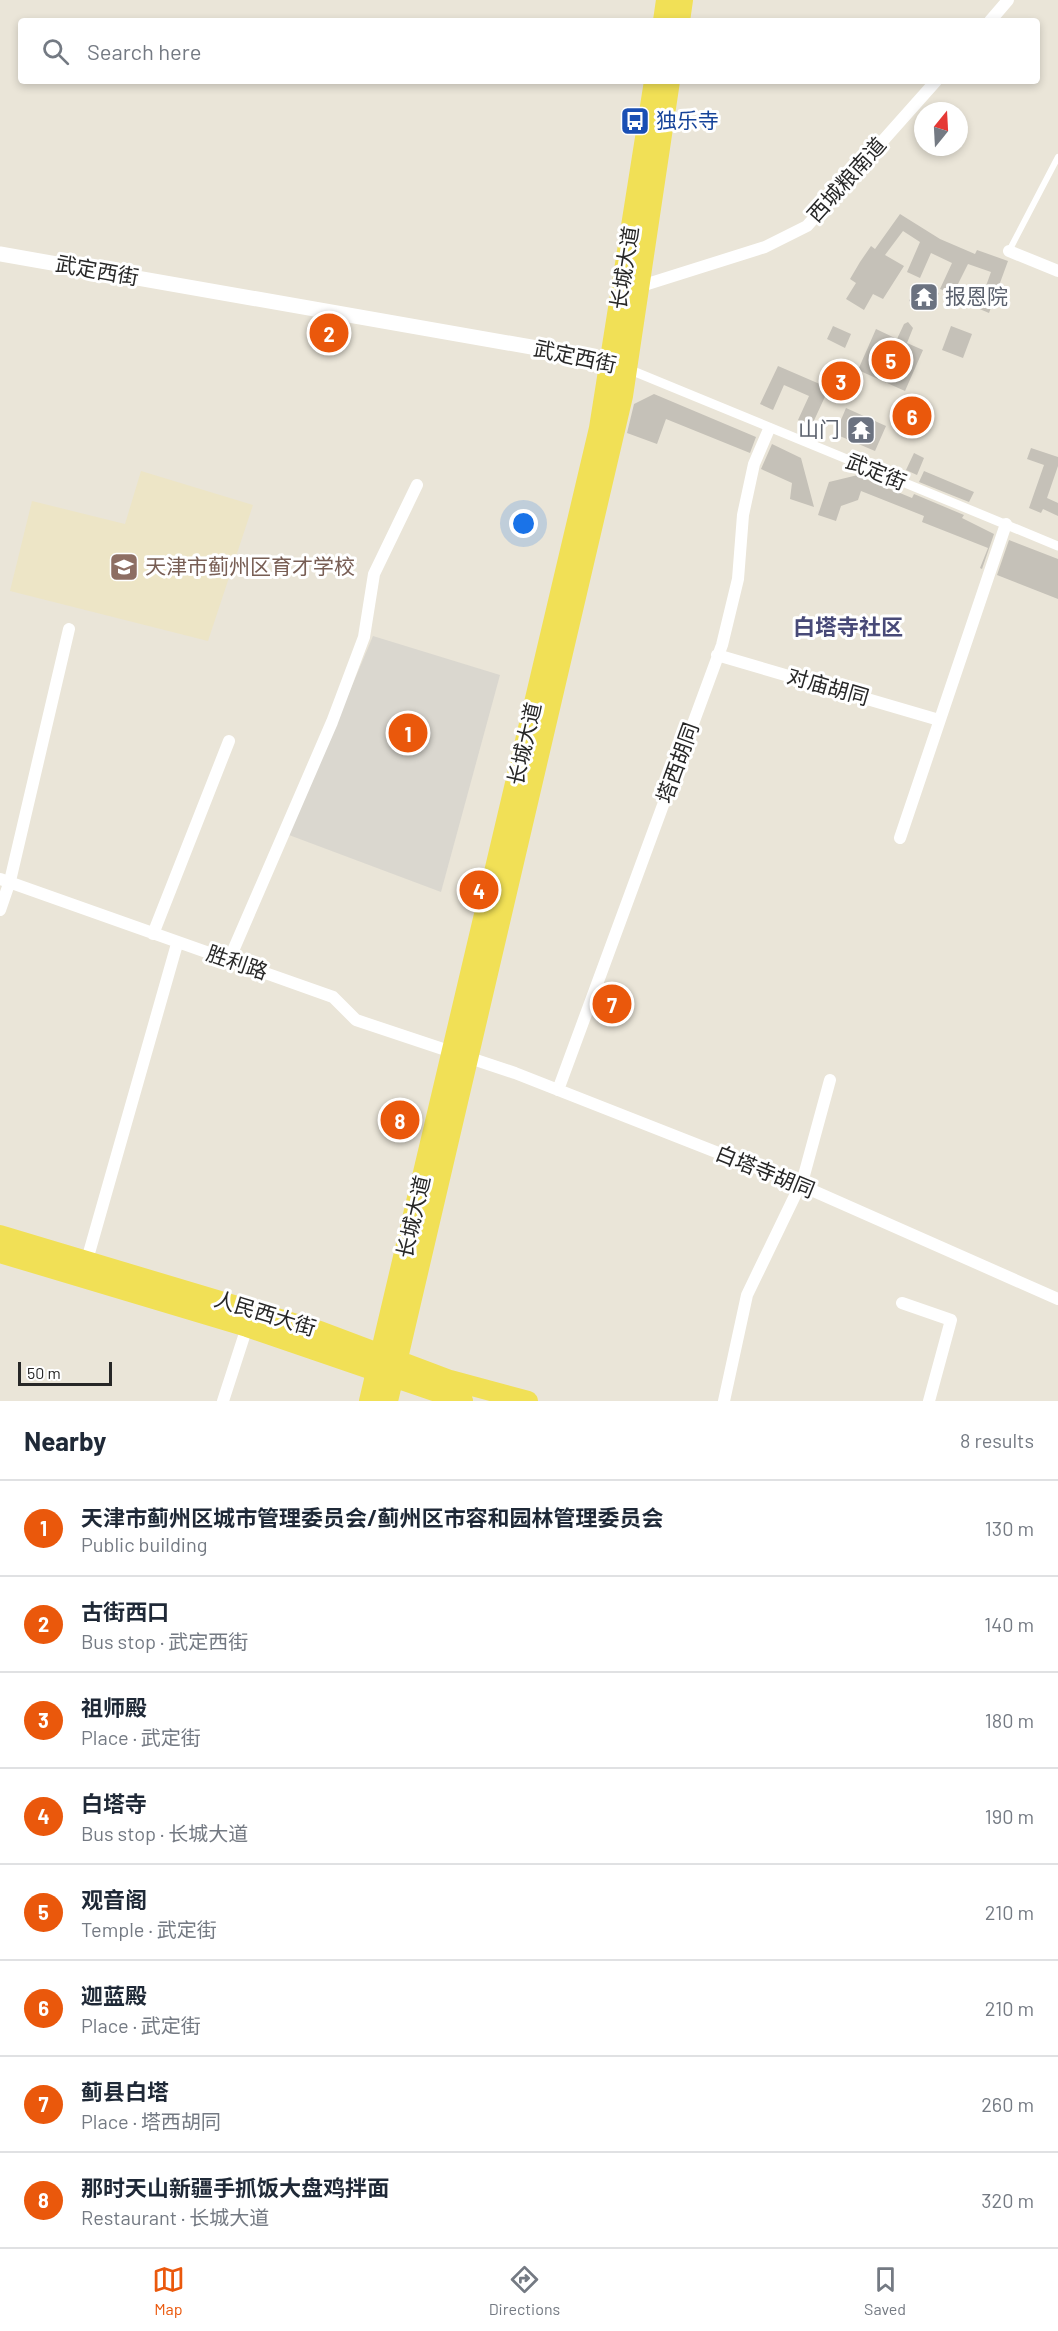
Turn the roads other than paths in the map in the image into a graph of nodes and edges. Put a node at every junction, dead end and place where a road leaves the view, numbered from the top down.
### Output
1 (1008, 0) edge
2 (677, 5) edge
3 (666, 18) edge
4 (993, 18) edge
5 (654, 84) edge
6 (670, 84) edge
7 (933, 84) edge
8 (1058, 158) edge
9 (1010, 251) joint
10 (0, 254) edge
11 (0, 261) edge
12 (1058, 271) edge
13 (638, 288) junction
14 (616, 367) junction
15 (769, 429) junction
16 (417, 485) dead end
17 (1006, 524) junction
18 (1058, 546) edge
19 (69, 629) dead end
20 (717, 655) junction
21 (939, 720) junction
22 (229, 741) dead end
23 (900, 838) dead end
24 (5, 880) edge
25 (0, 910) edge
26 (153, 934) junction
27 (177, 944) junction
28 (229, 960) junction
29 (459, 1056) junction
30 (830, 1080) dead end
31 (558, 1090) junction
32 (800, 1185) junction
33 (0, 1235) edge
34 (0, 1253) edge
35 (87, 1260) junction
36 (1058, 1299) edge
37 (902, 1303) dead end
38 (246, 1327) junction
39 (388, 1366) junction
40 (223, 1401) edge
41 (369, 1401) edge
42 (388, 1401) edge
43 (463, 1401) edge
44 (528, 1401) edge
45 (724, 1401) edge
46 (929, 1401) edge

1 - 4 street
2 - 3 main road
5 - 14 main road, 长城大道
6 - 13 main road, 长城大道
7 - 13 street, 西城粮南道
8 - 9 lane
9 - 12 street
10 - 14 street, 武定西街
11 - 14 street, 武定西街
13 - 14 main road, 长城大道
14 - 15 street, 武定街
14 - 29 main road, 长城大道
15 - 17 street, 武定街
15 - 20 street, 塔西胡同
16 - 28 street
17 - 18 street, 武定街
17 - 21 street
19 - 24 street
20 - 21 street, 对庙胡同
20 - 31 street, 塔西胡同
21 - 23 street
22 - 26 street
24 - 25 street
24 - 26 street, 胜利路
26 - 27 street, 胜利路
27 - 28 street, 胜利路
27 - 35 street
28 - 29 street, 胜利路
29 - 31 street, 白塔寺胡同
29 - 39 main road, 长城大道
30 - 32 street
31 - 32 street, 白塔寺胡同
32 - 36 street, 白塔寺胡同
32 - 45 street
33 - 35 main road, 人民西大街
34 - 38 main road, 人民西大街
35 - 39 main road, 人民西大街
37 - 46 street
38 - 39 main road, 人民西大街
38 - 40 street
39 - 41 main road, 长城大道
39 - 42 main road, 长城大道
39 - 43 main road, 人民西大街
39 - 44 main road, 人民西大街

